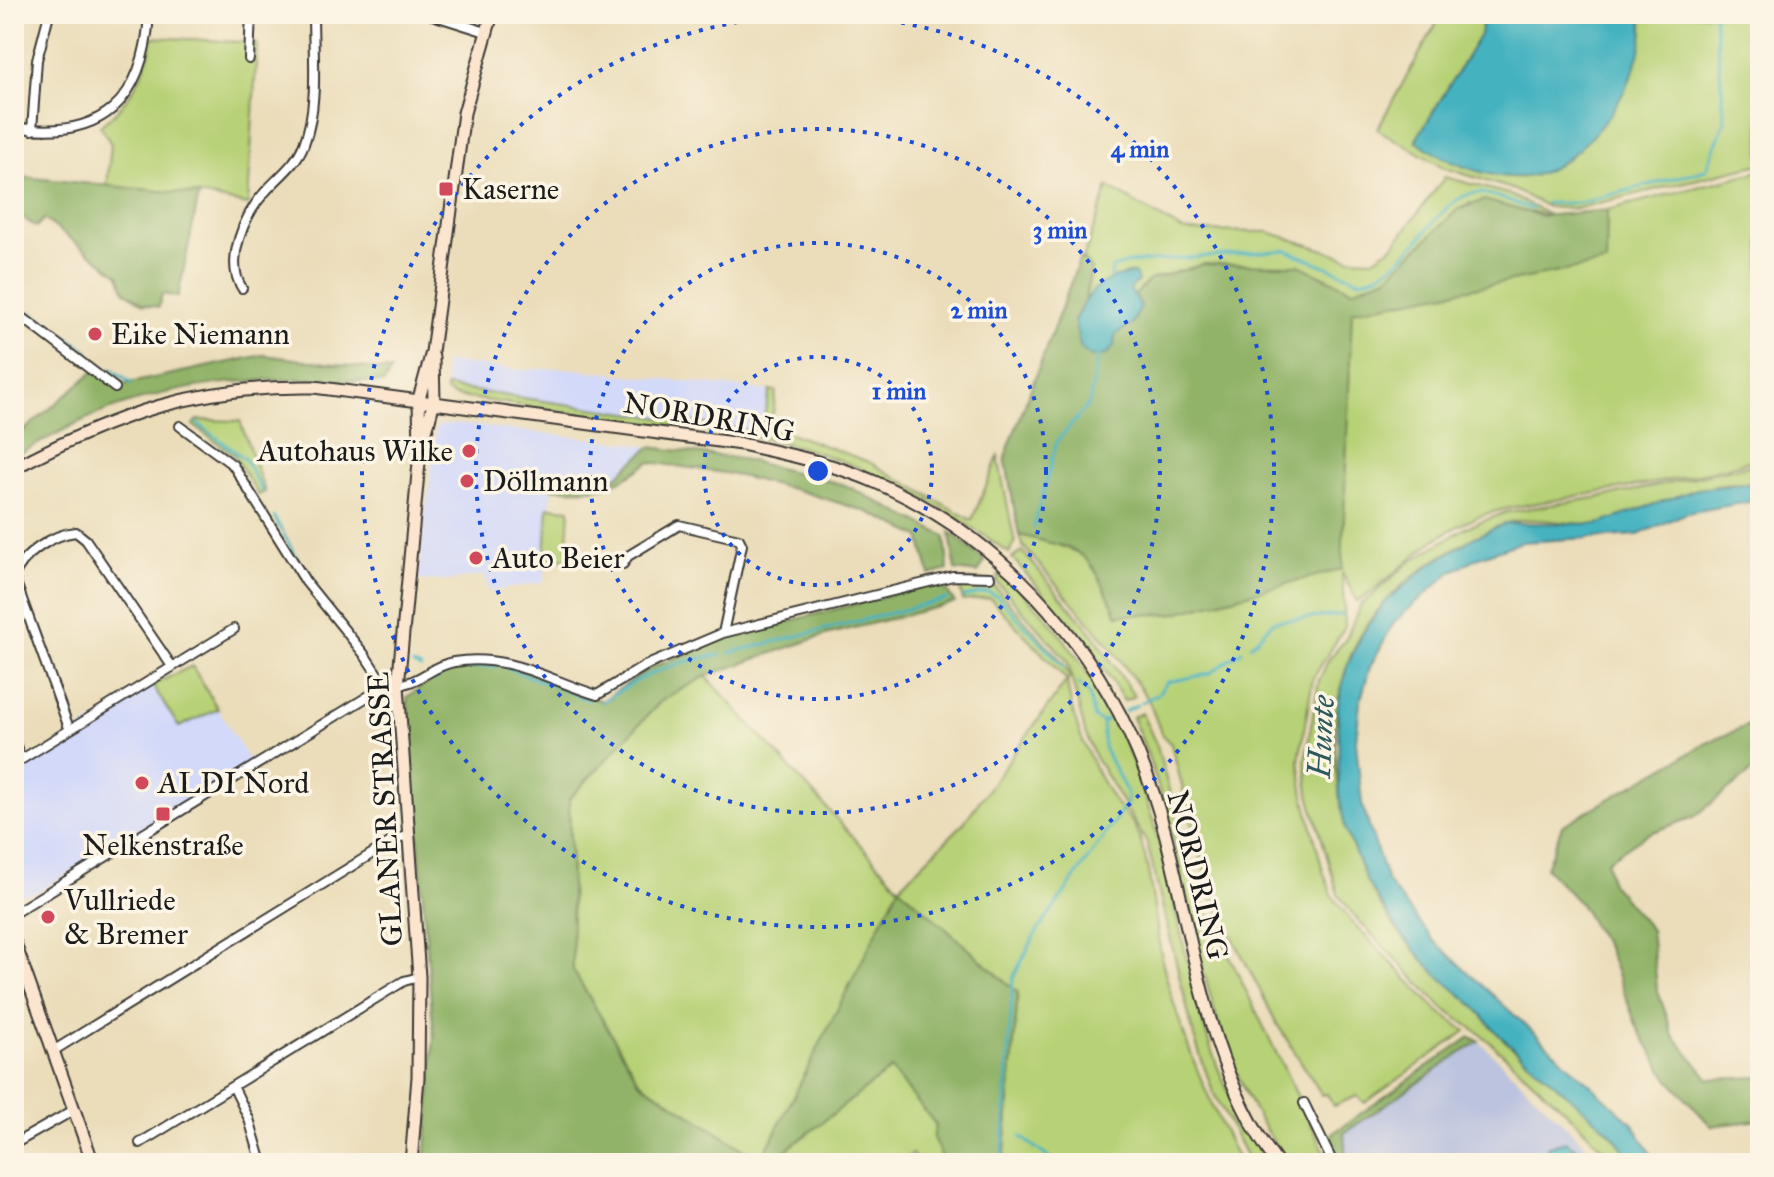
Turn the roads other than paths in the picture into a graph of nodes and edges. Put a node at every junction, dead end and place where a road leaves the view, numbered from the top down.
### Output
1 (49, 14) edge
2 (149, 14) edge
3 (251, 14) edge
4 (313, 14) edge
5 (429, 14) edge
6 (492, 14) edge
7 (486, 32) junction
8 (249, 59) dead end
9 (14, 127) edge
10 (32, 130) junction
11 (242, 288) dead end
12 (14, 311) edge
13 (432, 352) junction
14 (115, 388) dead end
15 (419, 399) junction
16 (434, 401) junction
17 (180, 426) dead end
18 (420, 452) junction
19 (14, 468) edge
20 (623, 564) dead end
21 (990, 577) dead end
22 (234, 629) dead end
23 (723, 633) junction
24 (171, 665) junction
25 (391, 686) junction
26 (69, 728) junction
27 (14, 741) edge
28 (18, 761) edge
29 (407, 836) junction
30 (14, 913) edge
31 (14, 941) edge
32 (419, 977) junction
33 (53, 1051) junction
34 (233, 1086) junction
35 (1304, 1103) dead end
36 (74, 1110) junction
37 (140, 1143) dead end
38 (14, 1144) edge
39 (93, 1163) edge
40 (262, 1163) edge
41 (411, 1163) edge
42 (1277, 1163) edge
43 (1333, 1163) edge

1 - 10 street
2 - 10 street
3 - 8 street
4 - 11 street
5 - 7 street
6 - 7 main road, GLANER STRASSE
7 - 13 main road, GLANER STRASSE
9 - 10 street
12 - 14 street
13 - 15 main road, GLANER STRASSE
13 - 16 main road, GLANER STRASSE
15 - 16 main road, NORDRING
15 - 18 main road, GLANER STRASSE
15 - 19 main road, NORDRING
16 - 18 main road, GLANER STRASSE
16 - 42 main road, NORDRING
17 - 25 street
18 - 25 main road, GLANER STRASSE
20 - 23 street
21 - 23 street
22 - 24 street
23 - 25 street
24 - 26 street
24 - 26 street
25 - 29 main road, GLANER STRASSE
25 - 30 street
26 - 28 street
27 - 28 street
29 - 32 main road, GLANER STRASSE
29 - 33 street
31 - 33 main road
32 - 34 street
32 - 41 main road, GLANER STRASSE
33 - 36 main road
34 - 37 street
34 - 40 street
35 - 43 street
36 - 38 street
36 - 39 main road

